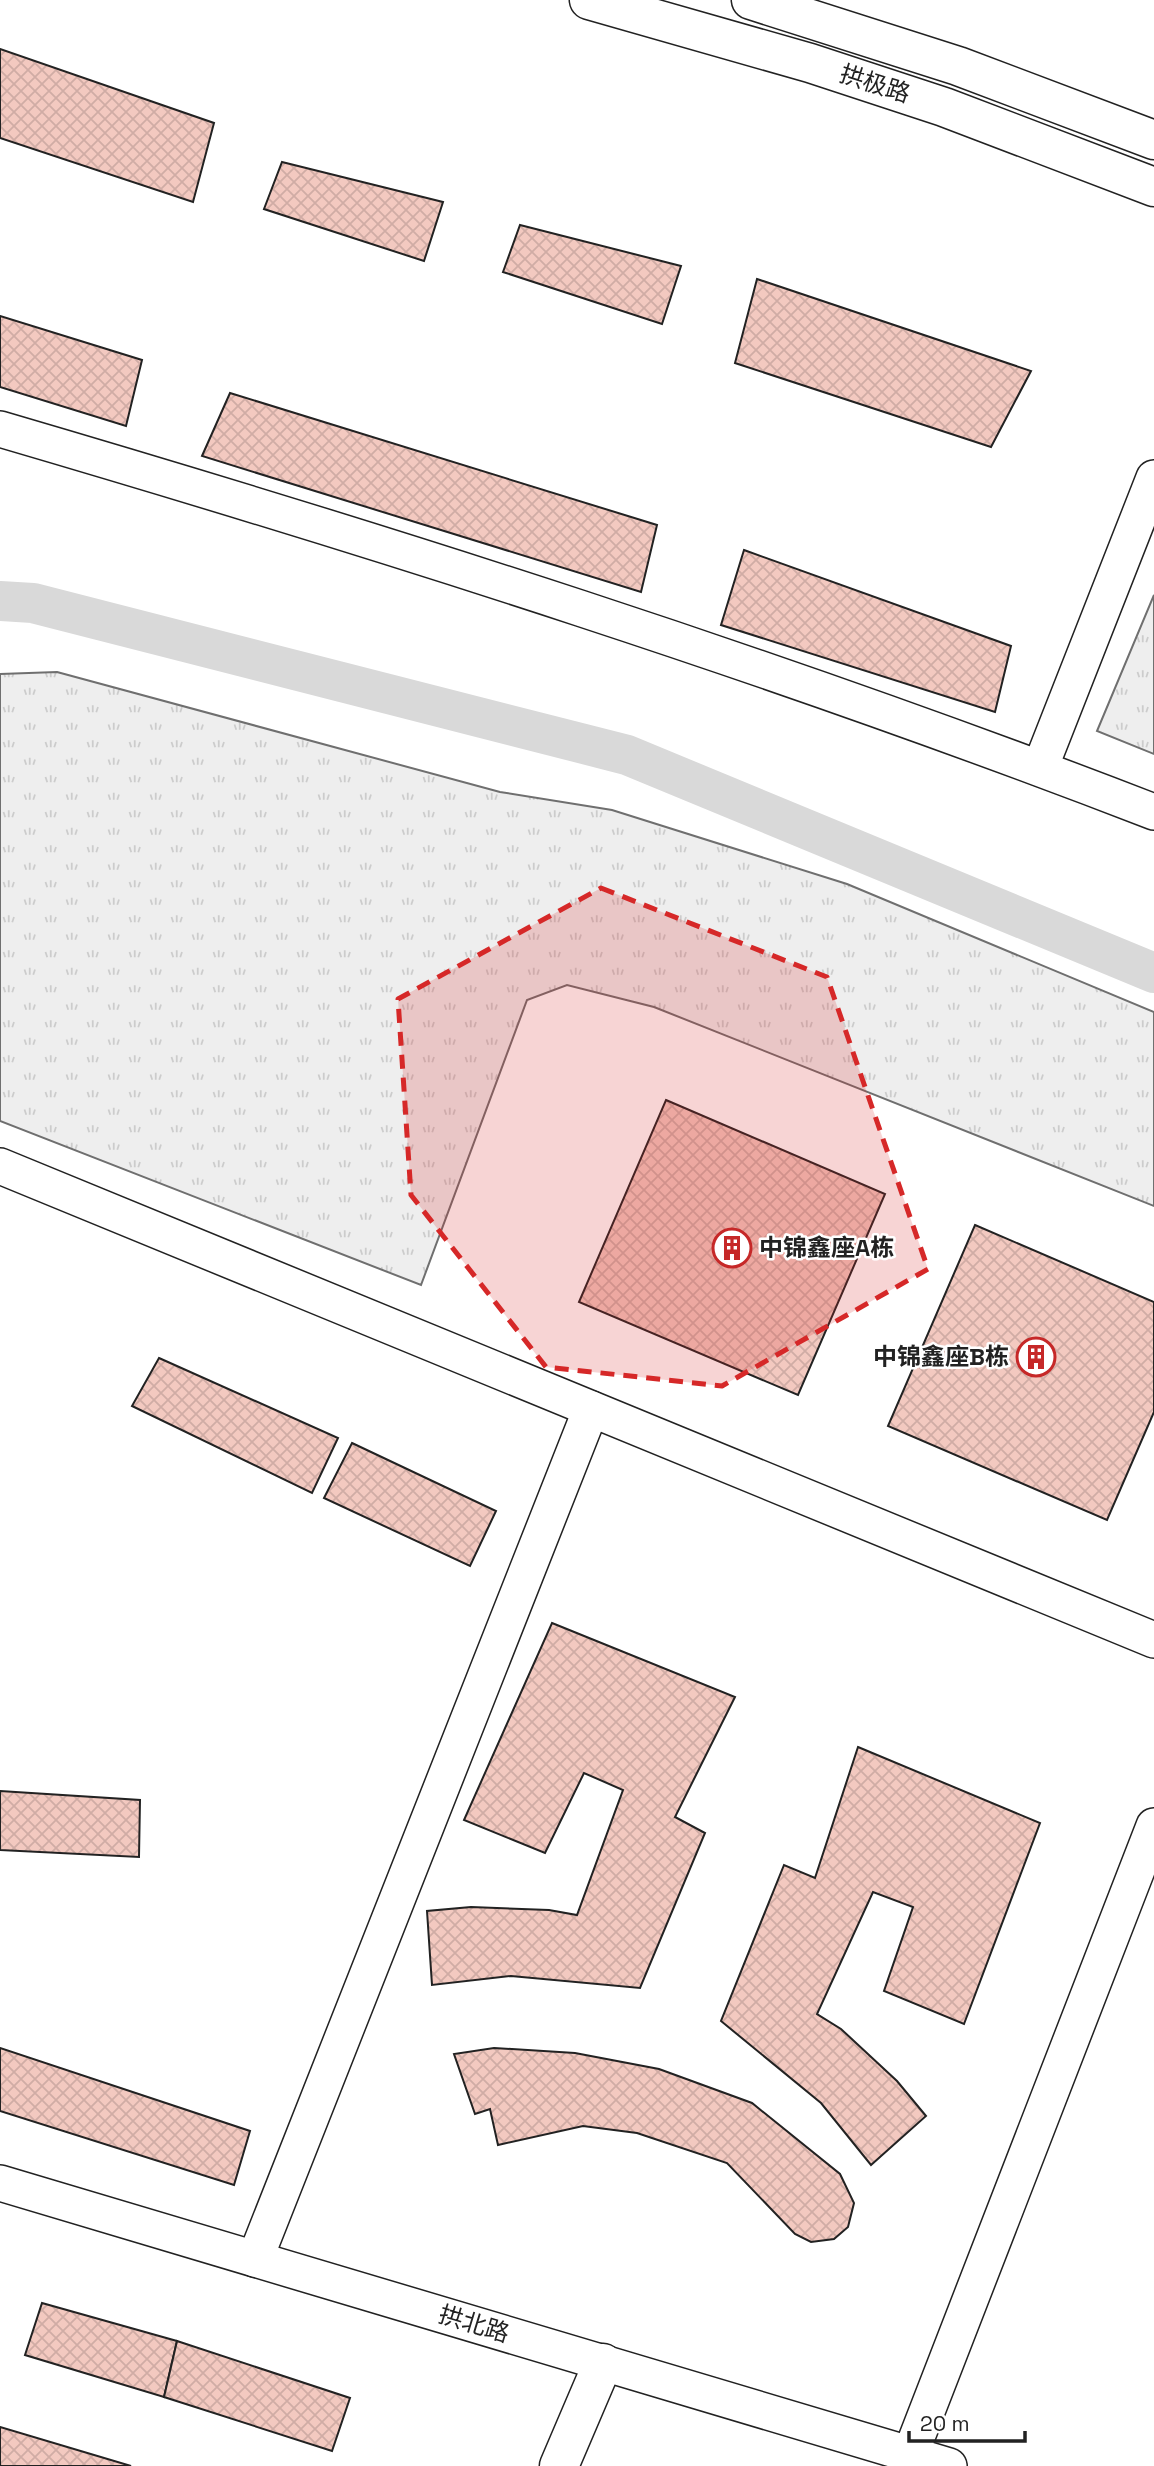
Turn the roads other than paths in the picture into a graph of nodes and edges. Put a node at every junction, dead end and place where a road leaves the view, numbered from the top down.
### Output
1 (589, 0) edge
2 (751, 0) edge
3 (1154, 140) edge
4 (1154, 187) edge
5 (0, 429) edge
6 (1154, 478) edge
7 (1040, 768) junction
8 (1154, 812) edge
9 (0, 1166) edge
10 (591, 1409) junction
11 (1154, 1640) edge
12 (1154, 1826) edge
13 (0, 2183) edge
14 (255, 2259) junction
15 (603, 2362) junction
16 (911, 2455) junction
17 (559, 2466) edge
18 (949, 2466) edge

1 - 4 main road, 拱极路
2 - 3 main road, 拱极路
5 - 7 street
6 - 7 street
7 - 8 street
9 - 10 street
10 - 11 street
10 - 14 street
12 - 16 street
13 - 14 street, 拱北路
14 - 15 street, 拱北路
15 - 16 street, 拱北路
15 - 17 main road
16 - 18 street, 拱北路

